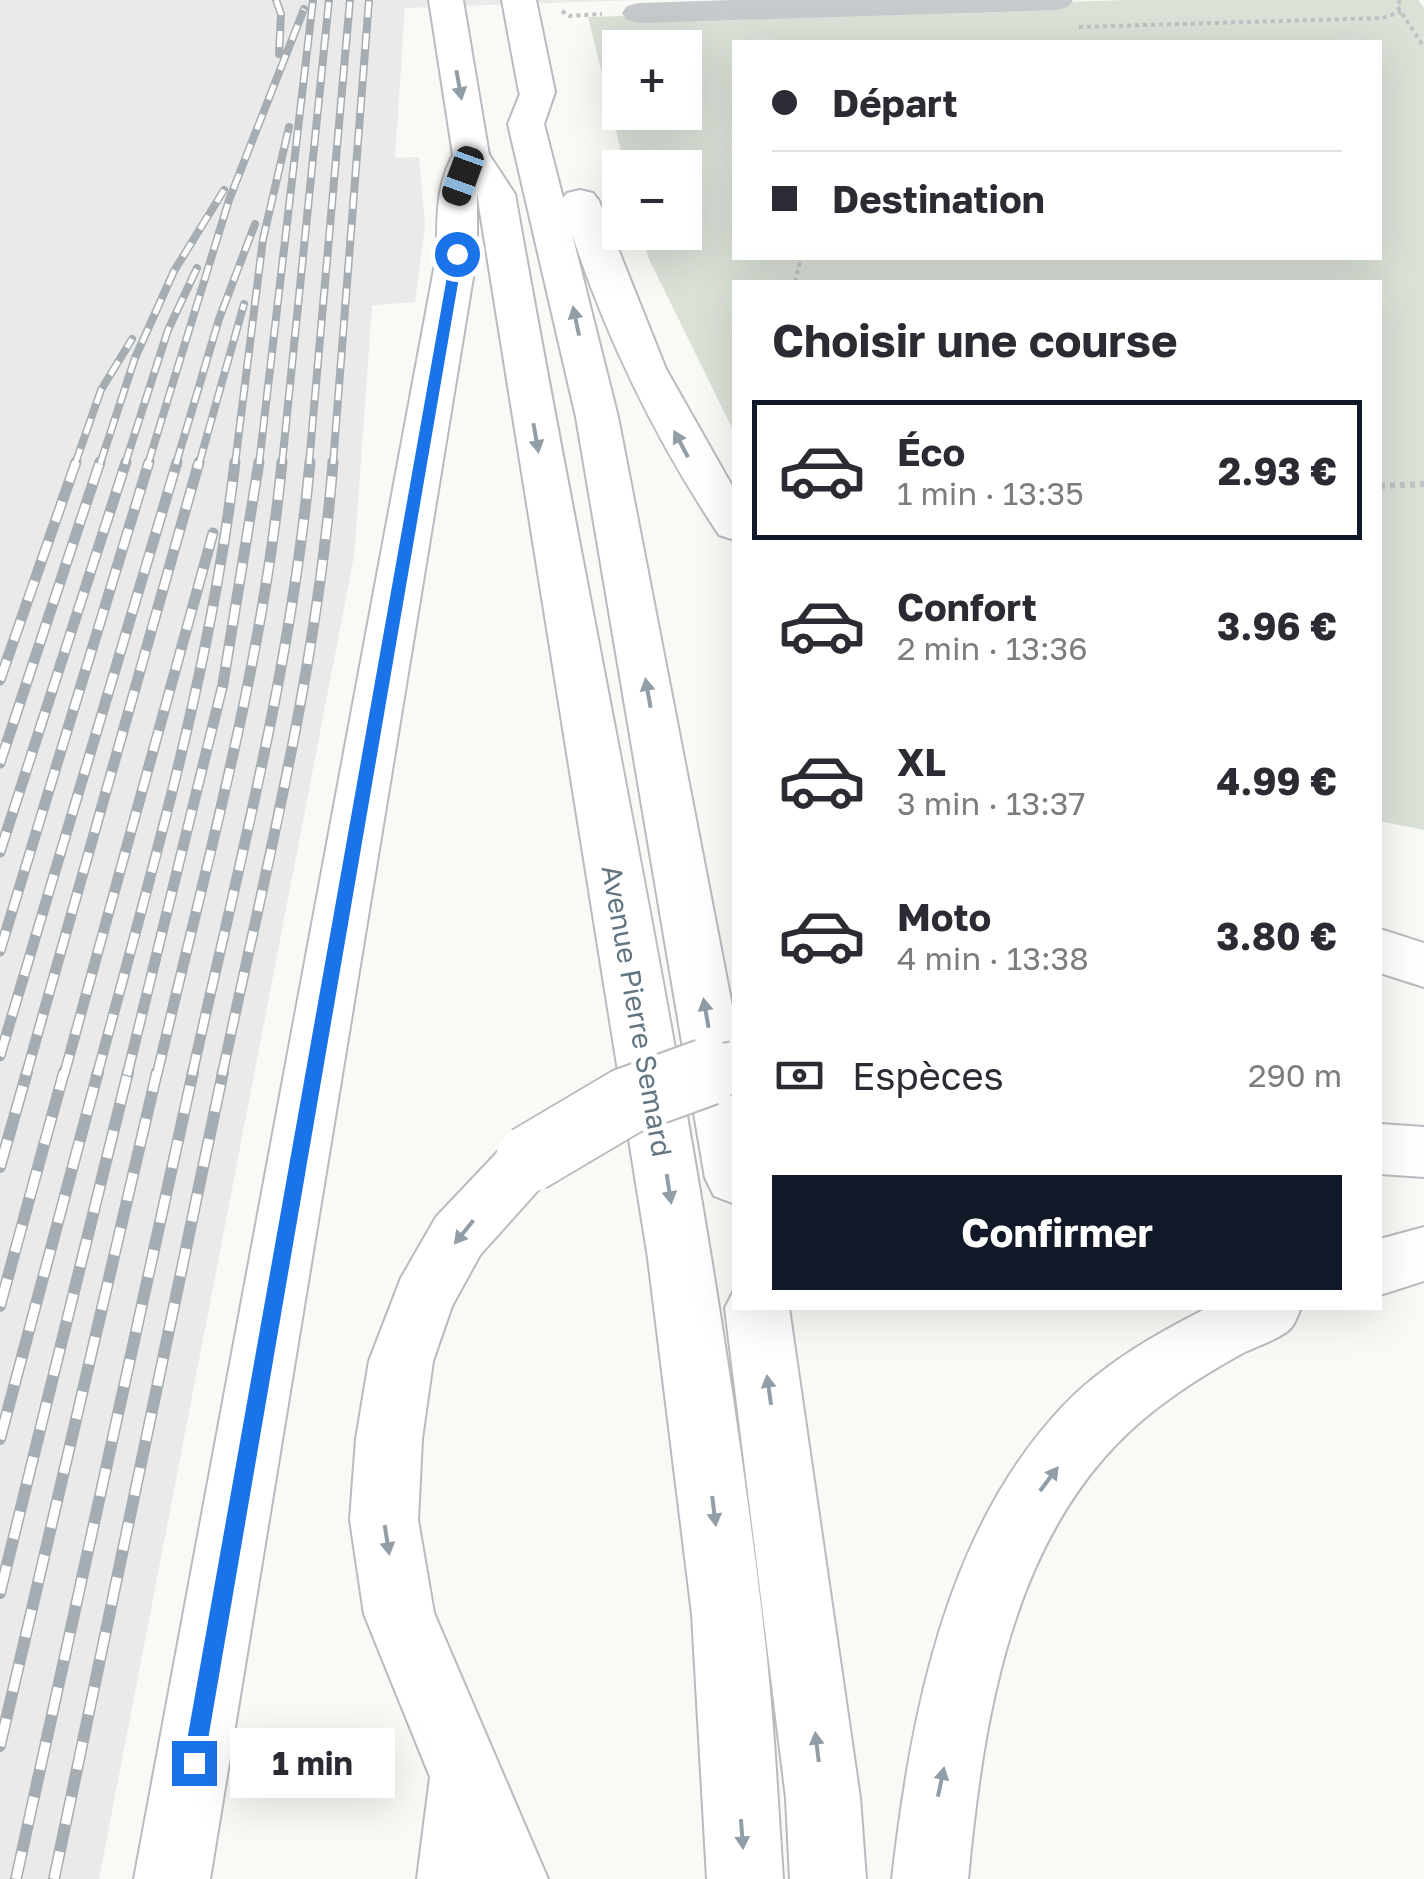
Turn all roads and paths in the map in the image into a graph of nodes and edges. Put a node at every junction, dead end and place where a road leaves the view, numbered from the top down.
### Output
1 (446, 0) edge
2 (519, 0) edge
3 (1400, 0) edge
4 (1401, 12) junction
5 (639, 13) dead end
6 (1059, 14) edge
7 (1424, 46) edge
8 (537, 92) junction
9 (471, 155) junction
10 (1424, 484) edge
11 (1382, 486) edge
12 (732, 522) edge
13 (1382, 952) edge
14 (1424, 965) edge
15 (732, 1068) edge
16 (1382, 1148) edge
17 (1424, 1152) edge
18 (732, 1161) edge
19 (1424, 1254) edge
20 (1382, 1266) edge
21 (758, 1310) edge
22 (1265, 1310) edge
23 (222, 1608) junction
24 (466, 1777) junction
25 (172, 1879) edge
26 (210, 1879) edge
27 (455, 1879) edge
28 (510, 1879) edge
29 (744, 1879) edge
30 (828, 1879) edge
31 (930, 1879) edge

1 -> 9 main road
2 - 8 main road
3 - 4 path
4 - 6 path
4 - 7 path
5 - 6 lane
12 -> 8 main road
18 -> 8 main road
9 - 23 main road
9 -> 29 main road, Avenue Pierre Semard
10 - 11 path
13 - 14 main road
15 -> 24 main road, bridge
16 - 17 main road
19 - 20 main road
30 -> 21 main road
31 -> 22 main road
23 - 25 main road
23 - 26 main road
24 - 27 main road
24 - 28 main road

